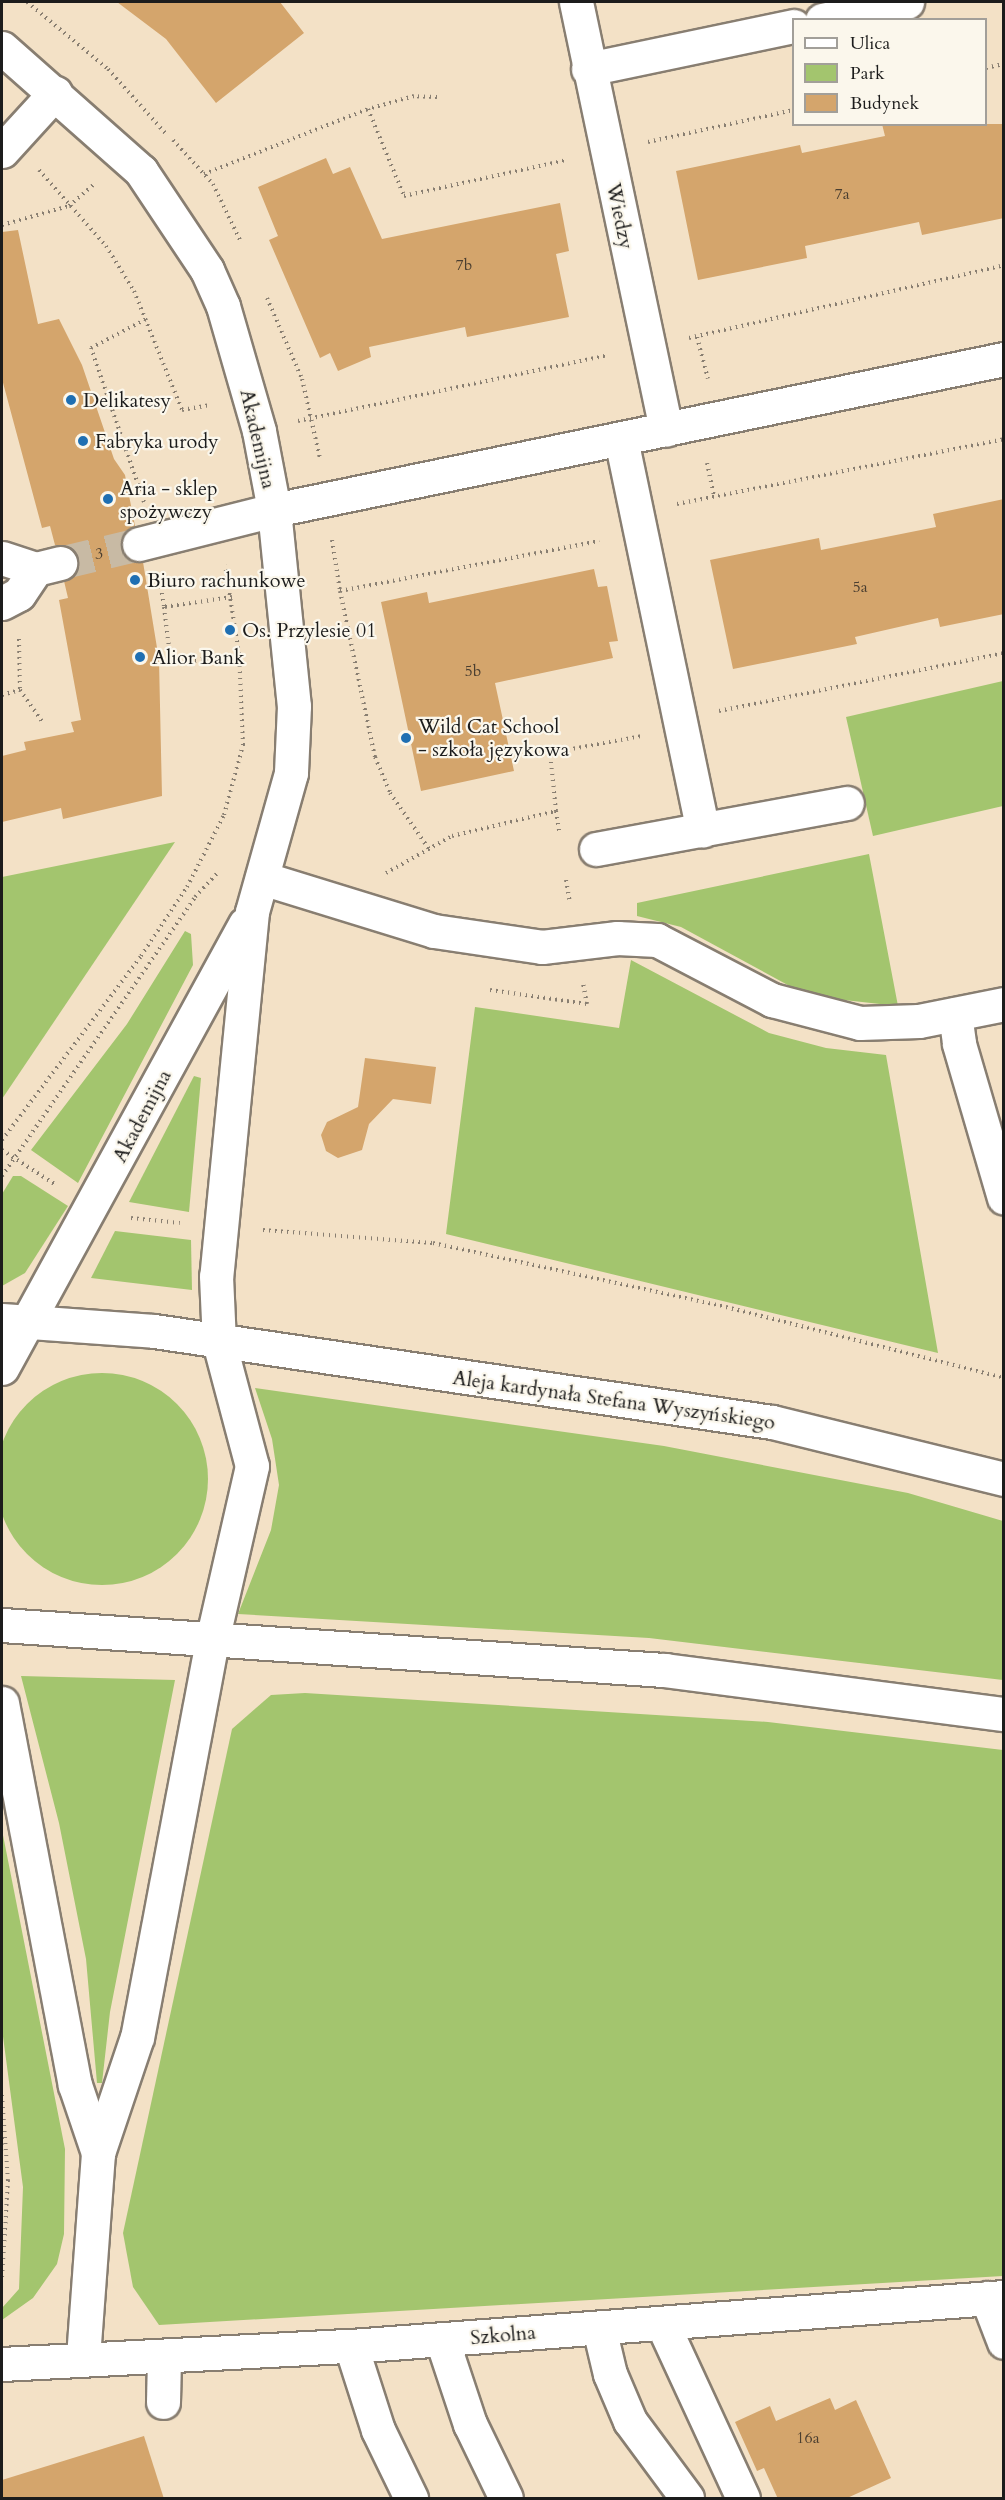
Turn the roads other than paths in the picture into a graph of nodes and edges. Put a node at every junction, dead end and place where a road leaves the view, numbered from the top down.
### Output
1 (576, 2) edge
2 (907, 2) edge
3 (831, 18) edge
4 (792, 26) edge
5 (2, 48) edge
6 (588, 69) junction
7 (55, 93) junction
8 (2, 151) edge
9 (1004, 359) edge
10 (666, 430) junction
11 (621, 439) junction
12 (274, 510) junction
13 (144, 529) tunnel mouth
14 (2, 558) edge
15 (2, 603) edge
16 (847, 803) dead end
17 (703, 830) junction
18 (596, 849) dead end
19 (262, 879) junction
20 (252, 912) junction
21 (1004, 1004) edge
22 (956, 1014) junction
23 (1004, 1198) edge
24 (16, 1320) edge
25 (219, 1342) junction
26 (2, 1368) edge
27 (1004, 1479) edge
28 (2, 1625) edge
29 (212, 1641) junction
30 (2, 1703) edge
31 (1004, 1714) edge
32 (98, 2153) junction
33 (995, 2297) edge
34 (662, 2323) junction
35 (599, 2328) junction
36 (442, 2340) junction
37 (1004, 2342) edge
38 (351, 2346) junction
39 (83, 2358) junction
40 (164, 2358) junction
41 (2, 2364) edge
42 (163, 2402) dead end
43 (411, 2499) edge
44 (506, 2499) edge
45 (687, 2499) edge
46 (743, 2499) edge

1 - 6 street, Wiedzy
2 - 3 street
4 - 6 street
5 - 7 street, Akademijna
6 - 10 street, Wiedzy
7 - 8 street
7 - 12 street, Akademijna
9 - 10 street
10 - 11 street
11 - 12 street
11 - 17 street
12 - 13 street
12 - 19 street, Akademijna
14 - 15 street
16 - 17 street
17 - 18 street
19 - 20 street, Akademijna
19 - 22 street
20 - 24 street, Akademijna
20 - 25 street, Akademijna
21 - 22 street
22 - 23 street
24 - 25 street, Aleja kardynała Stefana Wyszyńskiego
24 - 26 street, Akademijna
25 - 27 street, Aleja kardynała Stefana Wyszyńskiego
25 - 29 street, Akademijna
28 - 29 street
29 - 31 street
29 - 32 street, Akademijna
30 - 32 street
32 - 39 street
33 - 34 street, Szkolna
33 - 37 street
34 - 35 street, Szkolna
34 - 46 street
35 - 36 street, Szkolna
35 - 45 street
36 - 38 street, Szkolna
36 - 44 street
38 - 40 street, Szkolna
38 - 43 street
39 - 40 street, Szkolna
39 - 41 street, Szkolna
40 - 42 street

